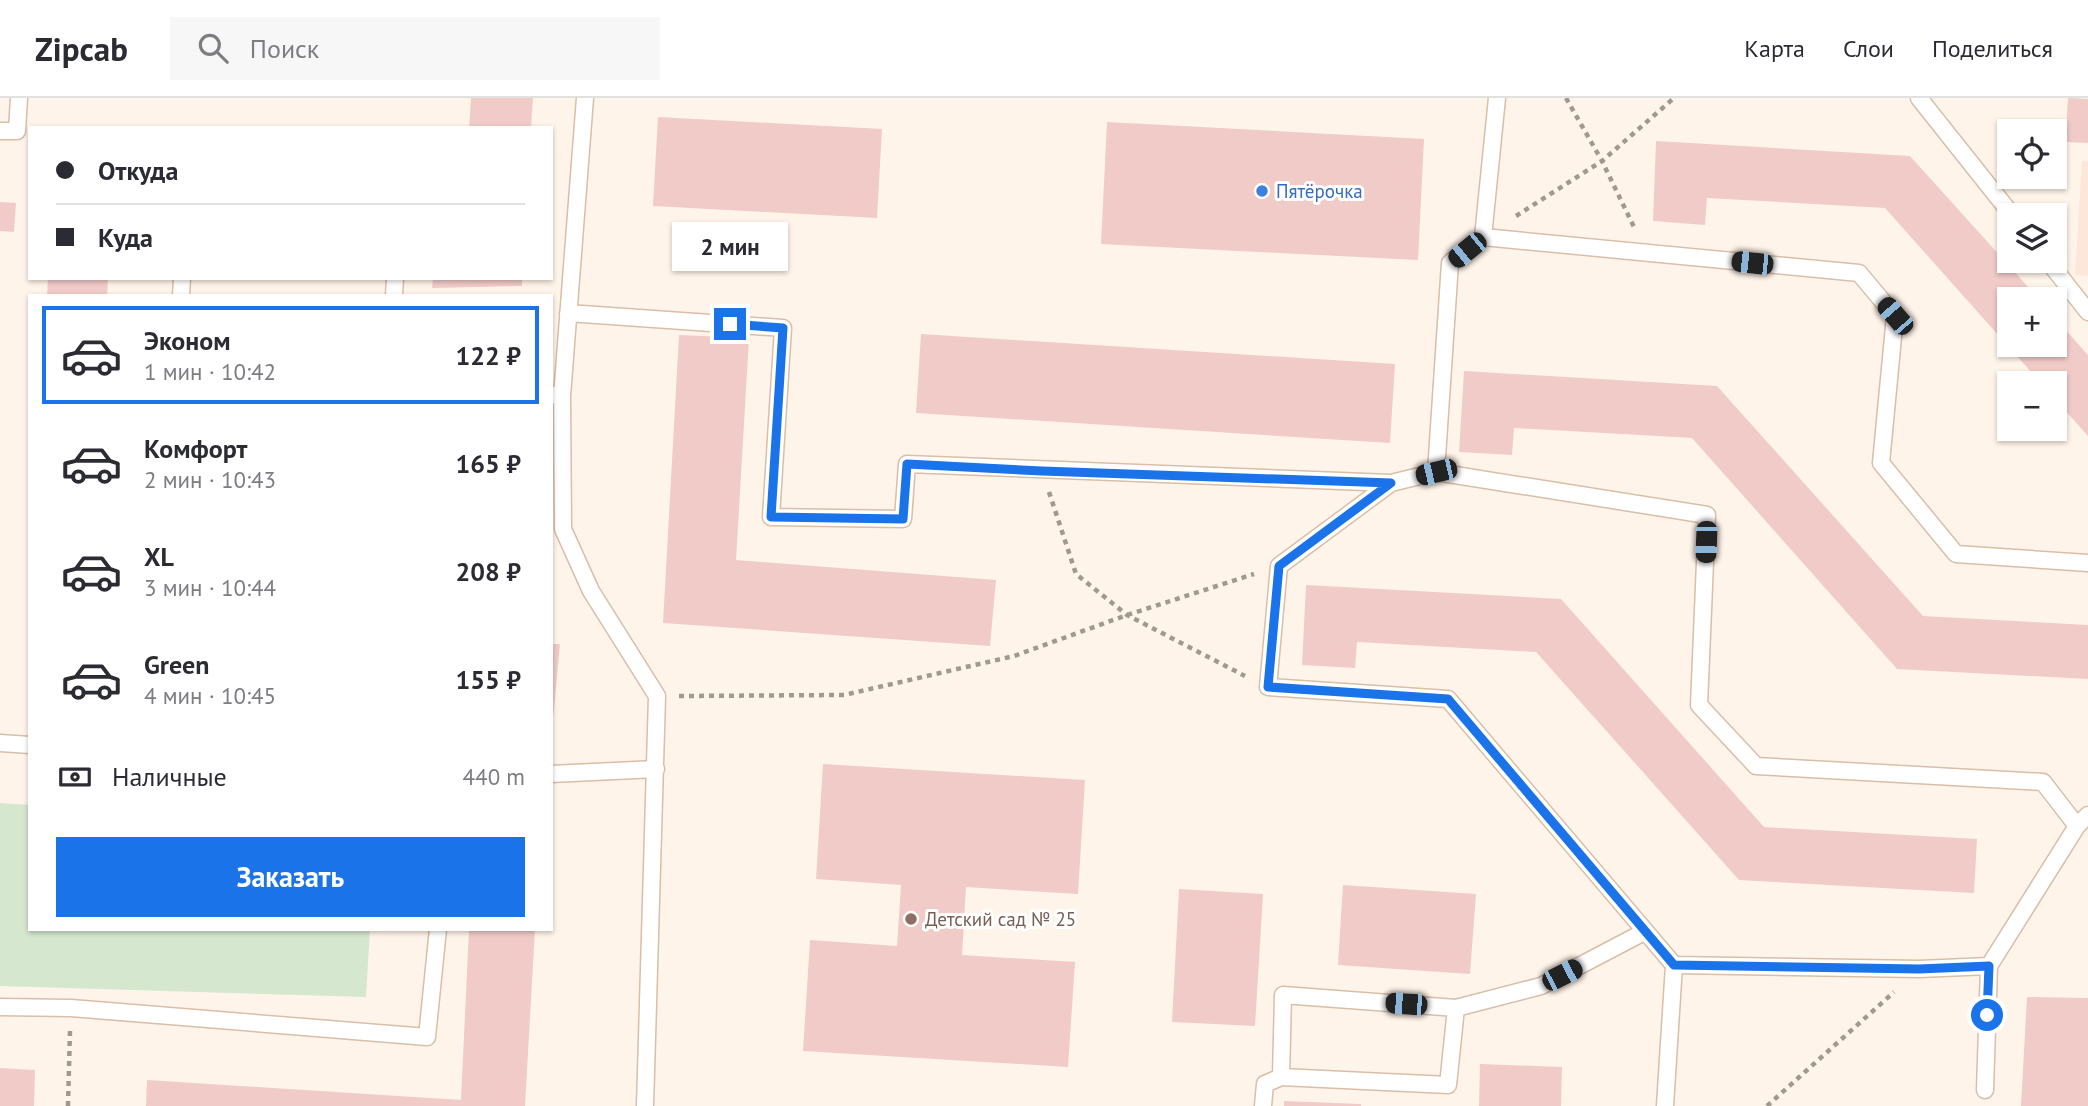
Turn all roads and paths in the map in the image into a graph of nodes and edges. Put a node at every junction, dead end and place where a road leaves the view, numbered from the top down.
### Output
1 (19, 98) edge
2 (585, 98) edge
3 (1497, 98) edge
4 (1566, 98) edge
5 (1674, 98) edge
6 (1919, 98) edge
7 (0, 131) edge
8 (24, 132) edge
9 (1602, 160) junction
10 (2002, 203) edge
11 (1483, 237) junction
12 (1646, 253) junction
13 (2057, 273) edge
14 (2088, 312) edge
15 (568, 313) junction
16 (557, 396) edge
17 (1042, 471) junction
18 (1436, 472) junction
19 (1391, 483) junction
20 (2088, 562) edge
21 (1279, 566) junction
22 (1127, 615) junction
23 (1268, 687) junction
24 (657, 696) junction
25 (0, 743) edge
26 (28, 745) edge
27 (656, 769) junction
28 (553, 774) edge
29 (2082, 821) edge
30 (439, 931) edge
31 (1644, 932) junction
32 (1674, 965) junction
33 (1989, 966) junction
34 (1919, 969) junction
35 (0, 1007) edge
36 (1456, 1008) junction
37 (71, 1009) junction
38 (1281, 1077) junction
39 (1985, 1090) dead end
40 (68, 1106) edge
41 (645, 1106) edge
42 (1263, 1106) edge
43 (1665, 1106) edge
44 (1767, 1106) edge

1 - 8 lane
2 - 15 lane
3 - 11 lane
4 - 9 path
5 - 9 path
6 - 10 lane
7 - 8 lane
9 - 11 path
9 - 12 path
11 - 12 lane
11 - 18 lane
12 - 20 lane
13 - 14 lane
15 - 16 lane
15 - 17 lane
16 - 24 lane
17 - 19 lane
17 - 22 path
18 - 19 lane
18 - 29 lane
19 - 21 lane
21 - 22 path
21 - 23 lane
22 - 23 path
22 - 24 path
23 - 31 lane
24 - 27 lane
25 - 26 lane
27 - 28 lane
27 - 41 lane
29 - 33 lane
30 - 37 lane
31 - 32 lane
31 - 36 lane
32 - 34 lane
32 - 43 lane
33 - 34 lane
33 - 39 lane
34 - 44 path
35 - 37 lane
36 - 38 lane
36 - 38 lane
37 - 40 path
38 - 42 lane

